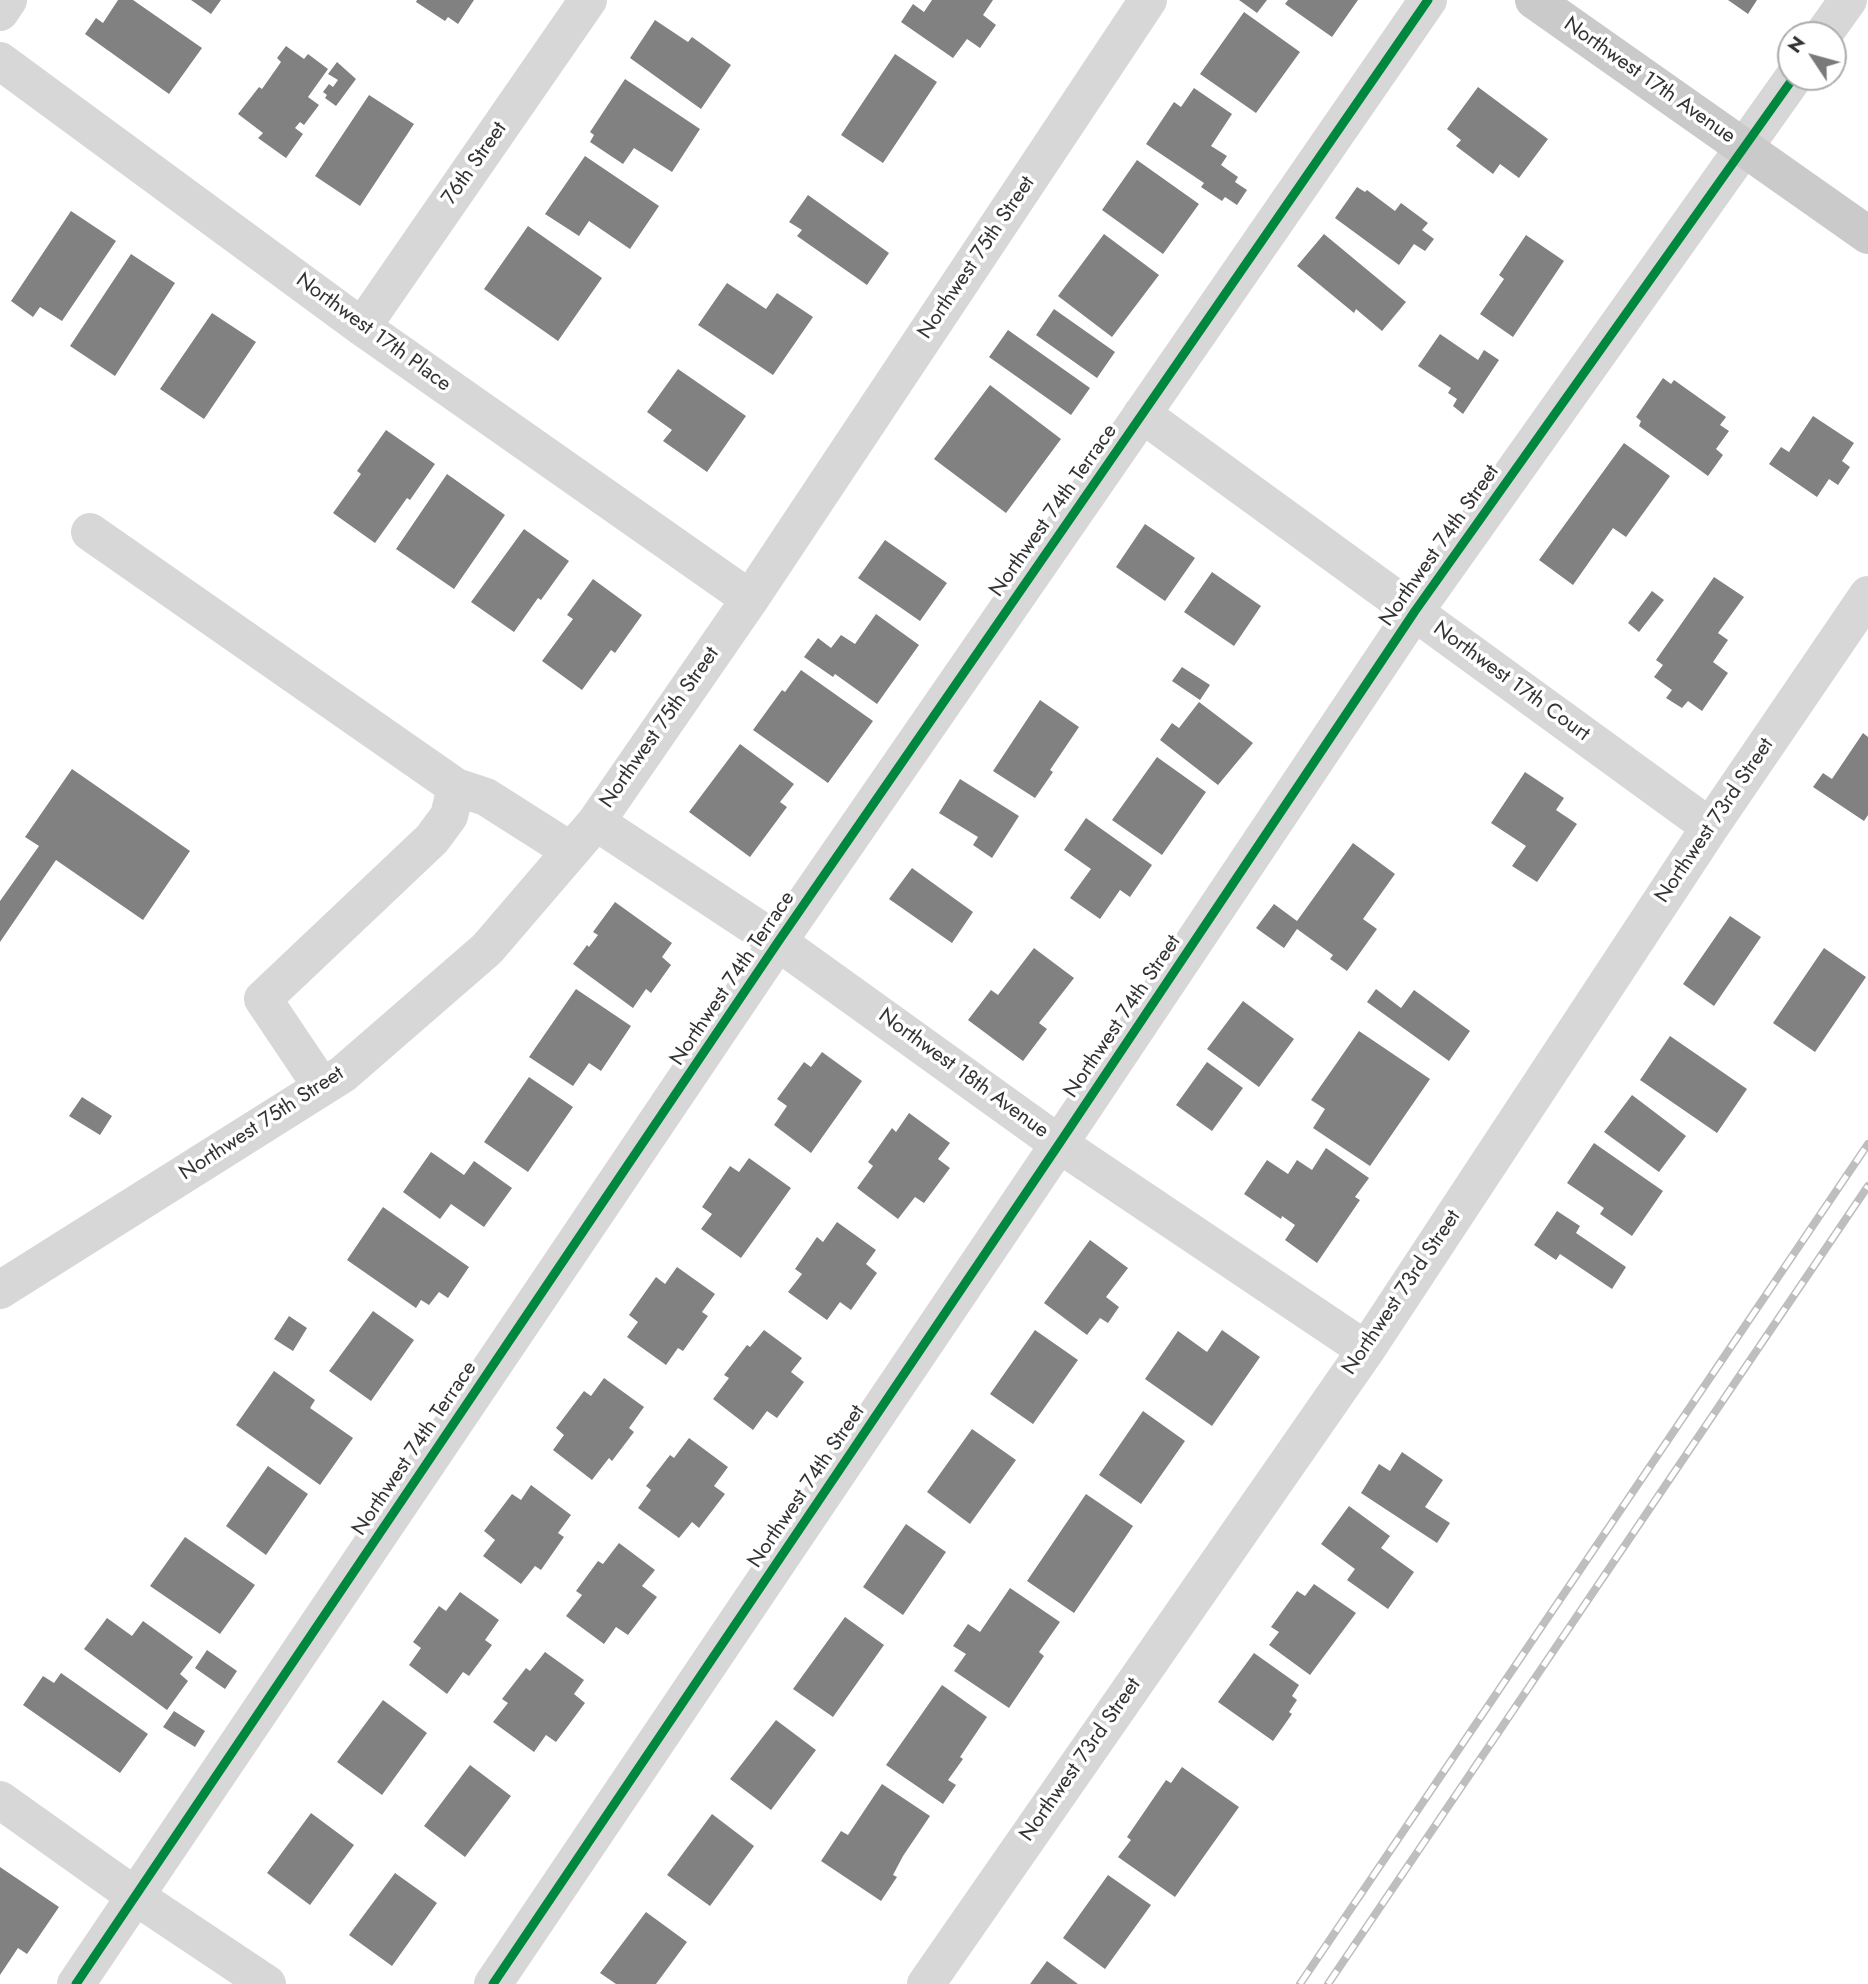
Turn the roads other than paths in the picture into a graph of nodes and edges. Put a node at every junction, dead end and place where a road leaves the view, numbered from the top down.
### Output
1 (8, 0) edge
2 (588, 0) edge
3 (1148, 0) edge
4 (1428, 0) edge
5 (1534, 0) edge
6 (1848, 0) edge
7 (0, 12) edge
8 (1833, 21) edge
9 (0, 61) edge
10 (1784, 91) edge
11 (1744, 148) junction
12 (1868, 235) edge
13 (362, 327) junction
14 (1142, 414) junction
15 (90, 532) dead end
16 (1868, 595) edge
17 (750, 599) junction
18 (1415, 611) junction
19 (456, 787) junction
20 (596, 822) junction
21 (1710, 827) junction
22 (571, 851) junction
23 (779, 942) junction
24 (322, 1087) junction
25 (1059, 1144) junction
26 (0, 1290) edge
27 (1366, 1350) junction
28 (0, 1800) edge
29 (135, 1896) junction
30 (76, 1984) edge
31 (267, 1984) edge
32 (493, 1984) edge
33 (926, 1984) edge

1 - 7 street
2 - 13 street, 76th Street
3 - 17 street, Northwest 75th Street
4 - 14 street, Northwest 74th Terrace
5 - 11 main road, Northwest 17th Avenue
6 - 8 street
9 - 13 street, Northwest 17th Place
10 - 11 street, Northwest 74th Street
11 - 12 main road, Northwest 17th Avenue
11 - 18 street, Northwest 74th Street
13 - 17 street, Northwest 17th Place
14 - 18 street, Northwest 17th Court
14 - 23 street, Northwest 74th Terrace
15 - 19 street
16 - 21 street, Northwest 73rd Street
17 - 20 street, Northwest 75th Street
18 - 21 street, Northwest 17th Court
18 - 25 street, Northwest 74th Street
19 - 22 street
19 - 24 street
20 - 22 street, Northwest 75th Street
20 - 23 street, Northwest 18th Avenue
21 - 27 street, Northwest 73rd Street
22 - 24 street, Northwest 75th Street
23 - 25 street, Northwest 18th Avenue
23 - 29 street, Northwest 74th Terrace
24 - 26 street, Northwest 75th Street
25 - 27 street, Northwest 18th Avenue
25 - 32 street, Northwest 74th Street
27 - 33 street, Northwest 73rd Street
28 - 29 street
29 - 30 street, Northwest 74th Terrace
29 - 31 street

